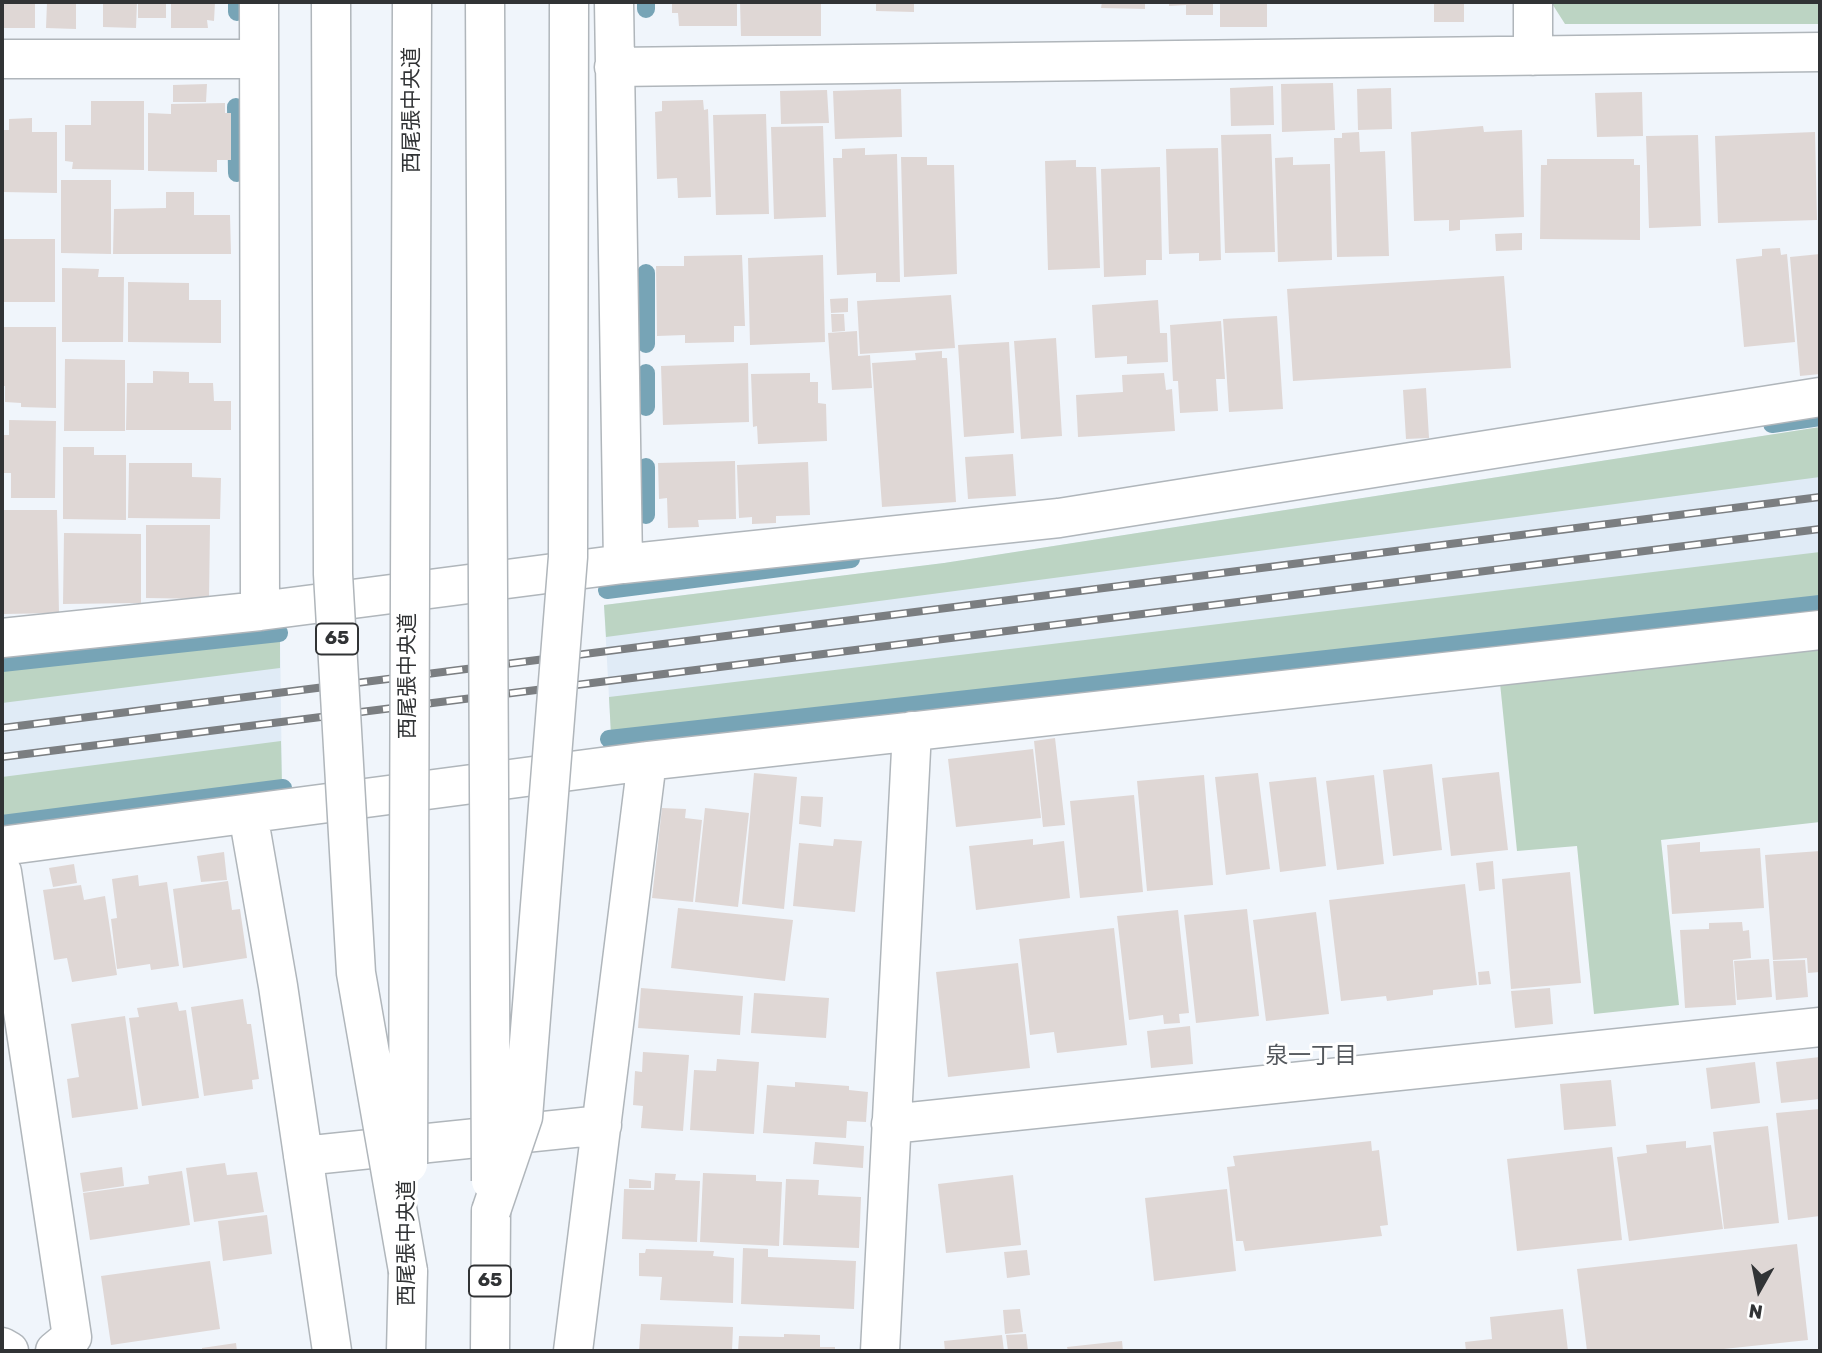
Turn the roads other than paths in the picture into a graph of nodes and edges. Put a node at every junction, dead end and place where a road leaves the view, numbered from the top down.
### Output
1 (259, 2) edge
2 (331, 2) edge
3 (412, 2) edge
4 (485, 2) edge
5 (569, 2) edge
6 (614, 2) edge
7 (1533, 2) edge
8 (1820, 52) edge
9 (1533, 55) junction
10 (2, 59) edge
11 (259, 59) junction
12 (614, 66) junction
13 (1820, 397) edge
14 (623, 564) junction
15 (260, 611) junction
16 (1820, 630) edge
17 (2, 638) edge
18 (912, 731) junction
19 (647, 761) junction
20 (248, 814) junction
21 (2, 846) edge
22 (2, 872) edge
23 (1820, 1027) edge
24 (891, 1124) junction
25 (601, 1125) junction
26 (303, 1156) junction
27 (491, 1212) junction
28 (408, 1271) junction
29 (2, 1347) edge
30 (9, 1351) edge
31 (55, 1351) edge
32 (332, 1351) edge
33 (406, 1351) edge
34 (490, 1351) edge
35 (573, 1351) edge
36 (880, 1351) edge

1 - 11 street
2 - 28 street, 65, bridge
3 - 28 street, 西尾張中央道 / 65, bridge
4 - 27 street, 65, bridge
5 - 27 street, 65, bridge
6 - 12 street
7 - 9 street
8 - 9 street
9 - 12 street
10 - 11 street
11 - 15 street
12 - 14 street
13 - 14 street
14 - 15 street
15 - 17 street
16 - 18 street
18 - 19 street
18 - 24 street
19 - 20 street
19 - 25 street
20 - 21 street
20 - 26 street
22 - 31 street
23 - 24 street
24 - 36 street
25 - 26 street
25 - 35 street
26 - 32 street
27 - 34 street, 65
28 - 33 street, 西尾張中央道 / 65
29 - 30 street

